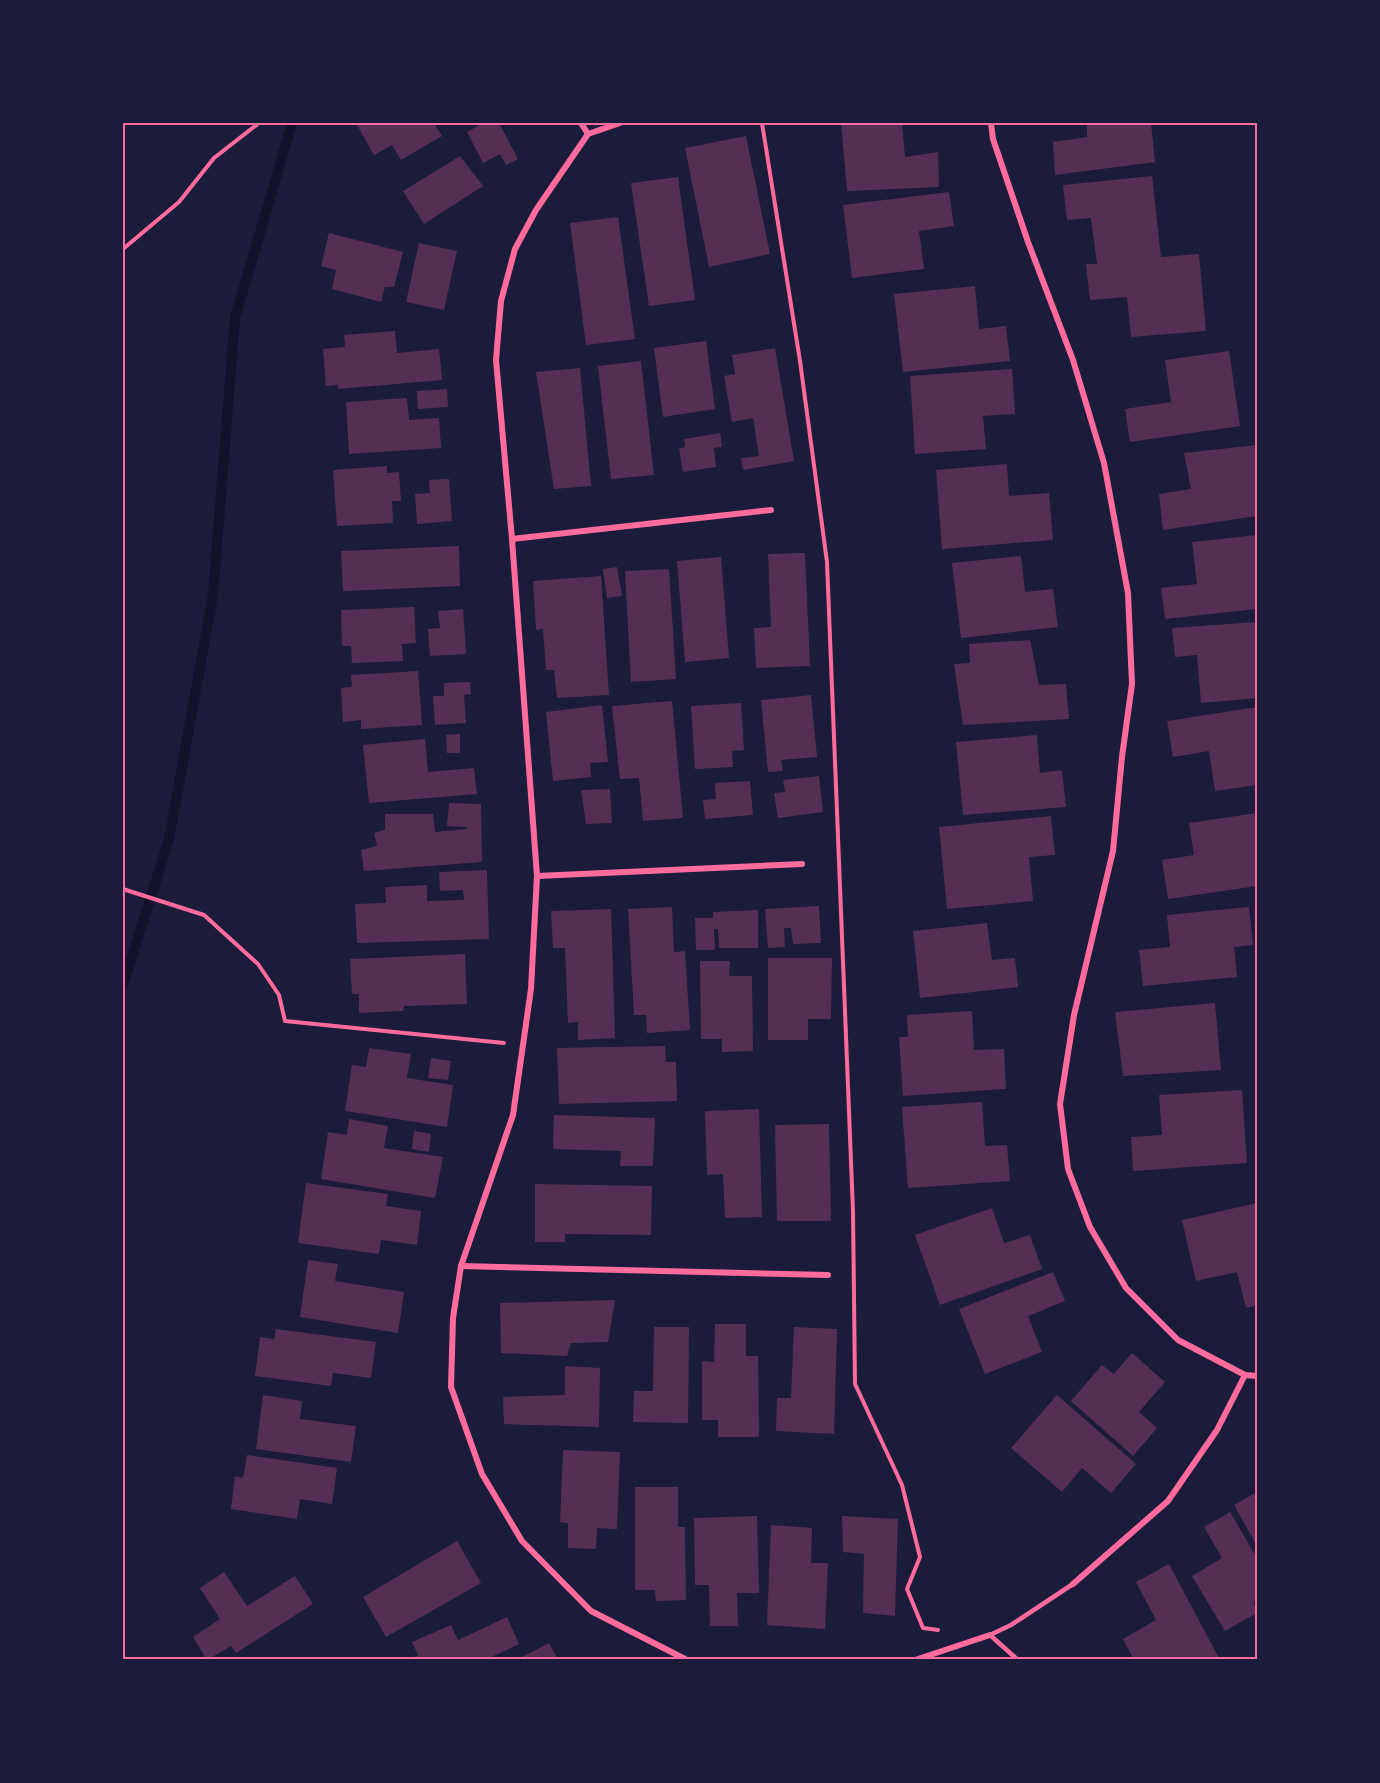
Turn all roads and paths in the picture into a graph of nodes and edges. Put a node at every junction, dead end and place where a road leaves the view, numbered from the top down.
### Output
1 (259, 123) edge
2 (581, 123) edge
3 (620, 123) edge
4 (762, 123) edge
5 (991, 123) edge
6 (588, 134) junction
7 (123, 249) edge
8 (771, 510) dead end
9 (512, 539) junction
10 (802, 864) dead end
11 (537, 876) junction
12 (123, 889) edge
13 (522, 1045) junction
14 (461, 1266) junction
15 (828, 1275) dead end
16 (1245, 1375) junction
17 (1257, 1376) edge
18 (1073, 1584) joint
19 (945, 1630) dead end
20 (990, 1635) junction
21 (687, 1660) edge
22 (915, 1660) edge
23 (1018, 1660) edge

1 - 7 path
2 - 6 street
3 - 6 street
4 - 19 path
5 - 16 street
6 - 9 street
8 - 9 street
9 - 11 street
10 - 11 street
11 - 13 street
12 - 13 path
13 - 14 street
14 - 15 street
14 - 21 street
16 - 17 street
16 - 18 street
18 - 20 lane
20 - 22 street
20 - 23 lane

